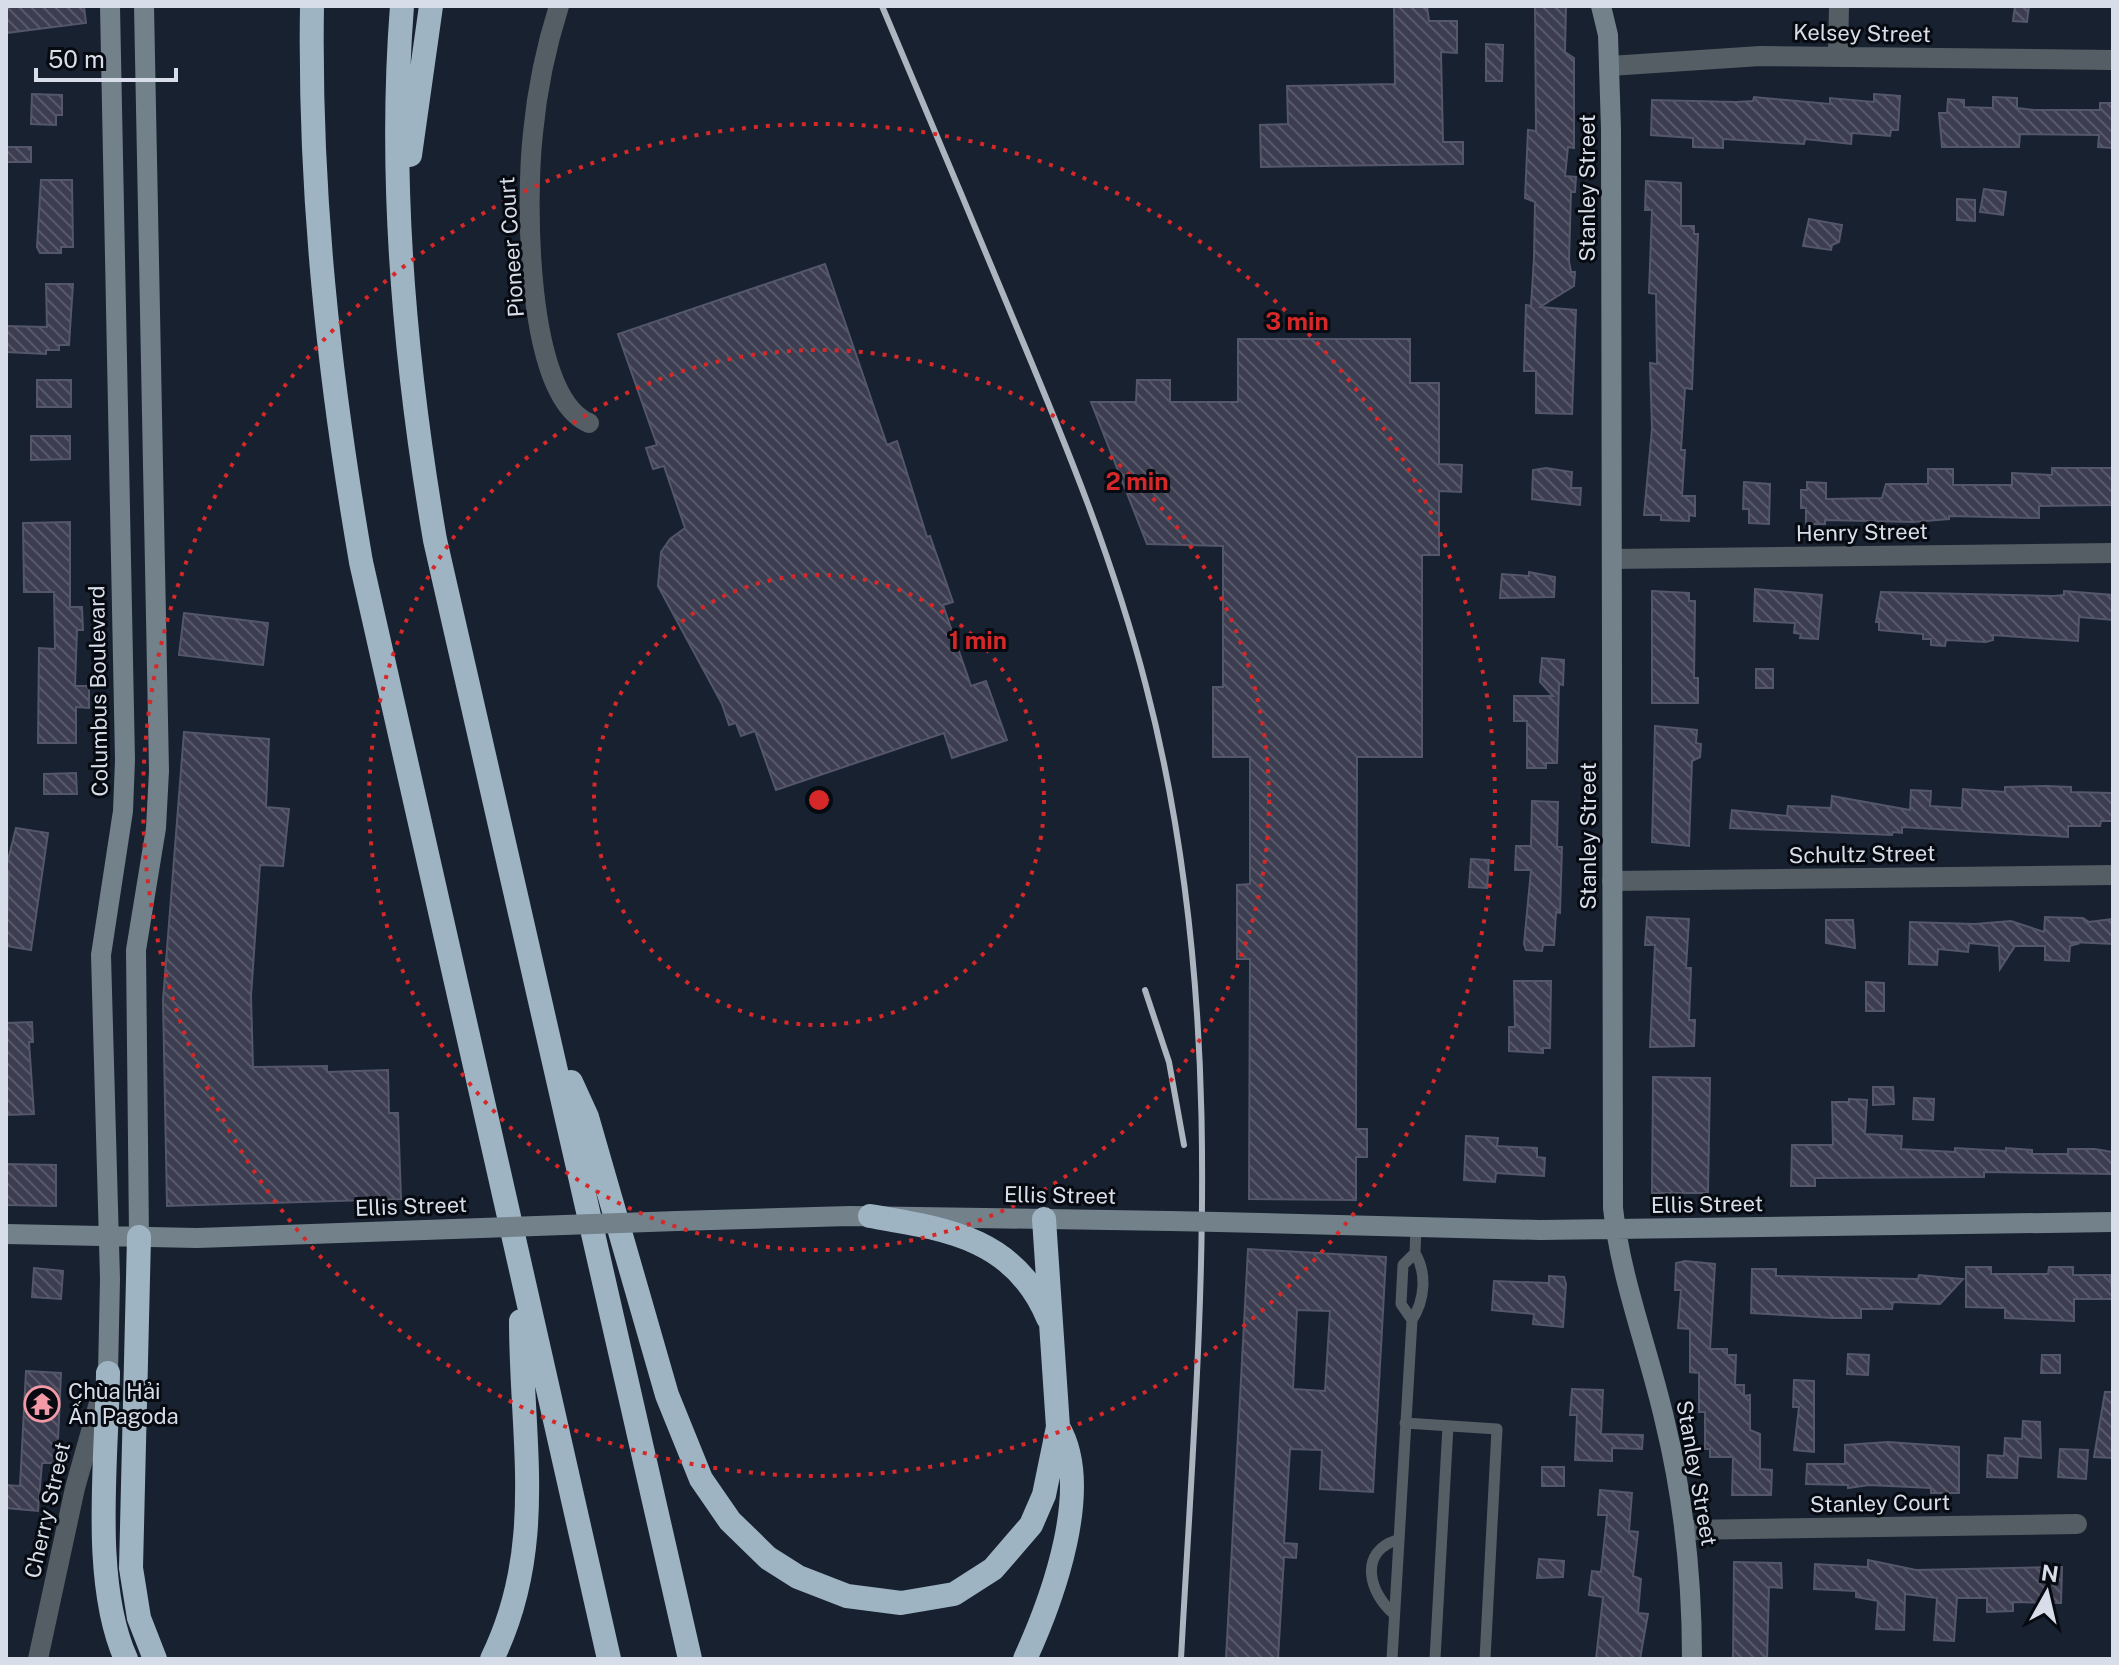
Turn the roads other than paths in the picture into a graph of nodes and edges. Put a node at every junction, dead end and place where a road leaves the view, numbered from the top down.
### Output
1 (110, 6) edge
2 (144, 6) edge
3 (312, 6) edge
4 (402, 6) edge
5 (431, 6) edge
6 (559, 6) edge
7 (1601, 6) edge
8 (1839, 6) edge
9 (1838, 57) junction
10 (2113, 60) edge
11 (1610, 66) junction
12 (399, 200) junction
13 (589, 423) dead end
14 (2113, 553) edge
15 (1612, 559) junction
16 (158, 684) junction
17 (124, 685) junction
18 (2113, 875) edge
19 (1612, 881) junction
20 (554, 1052) junction
21 (870, 1216) junction
22 (1044, 1219) junction
23 (2113, 1222) edge
24 (1416, 1227) junction
25 (1615, 1229) junction
26 (6, 1234) edge
27 (108, 1235) junction
28 (139, 1237) junction
29 (1415, 1253) junction
30 (521, 1279) junction
31 (1412, 1320) junction
32 (1052, 1328) junction
33 (108, 1373) junction
34 (1405, 1423) junction
35 (1448, 1426) junction
36 (1058, 1427) junction
37 (2077, 1524) dead end
38 (1685, 1530) junction
39 (1397, 1540) junction
40 (1394, 1614) junction
41 (38, 1659) edge
42 (126, 1659) edge
43 (155, 1659) edge
44 (492, 1659) edge
45 (609, 1659) edge
46 (690, 1659) edge
47 (1025, 1659) edge
48 (1392, 1659) edge
49 (1435, 1659) edge
50 (1485, 1659) edge
51 (1692, 1659) edge

1 - 17 street, Columbus Boulevard
2 - 16 street
3 - 30 highway
4 - 12 highway
5 - 12 highway
6 - 13 street, Pioneer Court
7 - 11 street, Stanley Street
8 - 9 street
9 - 10 street, Kelsey Street
9 - 11 street, Kelsey Street
11 - 15 street, Stanley Street
12 - 20 highway
14 - 15 street, Henry Street
15 - 19 street, Stanley Street
16 - 17 street
16 - 28 street
17 - 27 street, Columbus Boulevard
18 - 19 street, Schultz Street
19 - 25 street, Stanley Street
20 - 36 highway
20 - 46 highway
21 - 22 street, Ellis Street
21 - 28 street, Ellis Street, bridge
21 - 32 highway
22 - 24 street, Ellis Street, bridge
22 - 32 highway
23 - 25 street, Ellis Street
24 - 25 street, Ellis Street
24 - 29 lane
25 - 38 street, Stanley Street
26 - 27 street, Ellis Street
27 - 28 street, Ellis Street
27 - 33 street, Columbus Boulevard
28 - 43 highway
29 - 31 lane
29 - 31 lane
30 - 44 highway
30 - 45 highway
31 - 34 lane
32 - 36 highway
33 - 41 street, Cherry Street
33 - 42 highway
34 - 35 lane
34 - 39 lane
35 - 49 lane
35 - 50 lane
36 - 47 highway
37 - 38 street, Stanley Court
38 - 51 street, Stanley Street
39 - 40 lane
39 - 40 lane
40 - 48 lane

